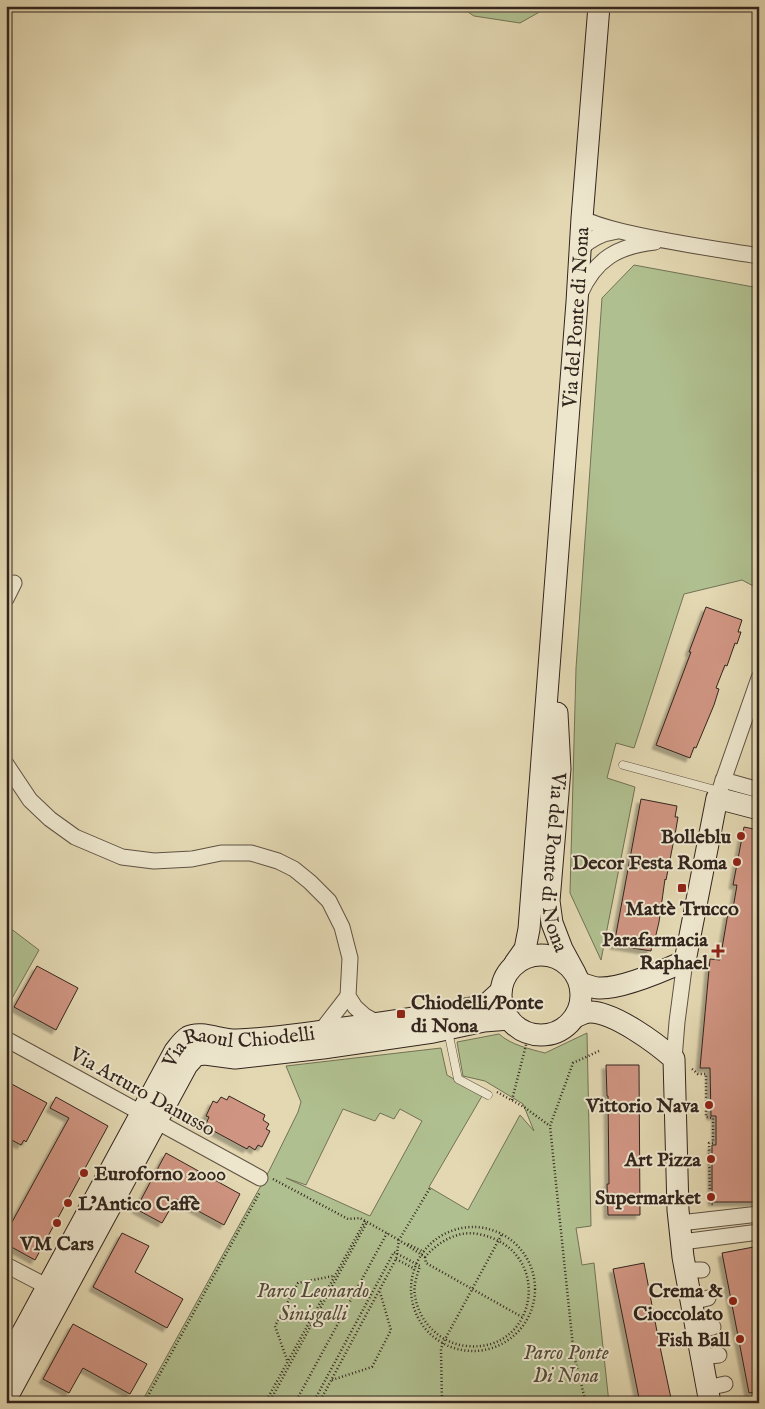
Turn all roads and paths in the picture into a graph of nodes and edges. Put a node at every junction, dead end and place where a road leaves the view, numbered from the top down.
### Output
1 (599, 6) edge
2 (582, 218) junction
3 (621, 231) junction
4 (666, 241) junction
5 (580, 248) junction
6 (609, 255) junction
7 (759, 256) edge
8 (577, 302) junction
9 (14, 583) dead end
10 (6, 599) edge
11 (552, 628) junction
12 (759, 678) edge
13 (6, 764) edge
14 (623, 764) dead end
15 (720, 790) junction
16 (759, 790) edge
17 (759, 809) edge
18 (685, 961) junction
19 (515, 963) junction
20 (577, 978) junction
21 (500, 992) junction
22 (348, 996) junction
23 (575, 1017) junction
24 (509, 1019) junction
25 (378, 1023) junction
26 (447, 1029) junction
27 (320, 1031) junction
28 (6, 1039) edge
29 (527, 1041) dead end
30 (599, 1051) dead end
31 (683, 1064) junction
32 (488, 1095) dead end
33 (512, 1100) dead end
34 (149, 1117) junction
35 (264, 1177) junction
36 (430, 1188) dead end
37 (718, 1204) dead end
38 (759, 1214) edge
39 (366, 1221) junction
40 (759, 1232) edge
41 (681, 1233) junction
42 (387, 1234) junction
43 (502, 1234) junction
44 (399, 1240) junction
45 (499, 1240) junction
46 (423, 1253) junction
47 (397, 1254) junction
48 (425, 1257) junction
49 (396, 1260) junction
50 (426, 1263) junction
51 (6, 1265) edge
52 (419, 1265) junction
53 (415, 1270) junction
54 (333, 1276) junction
55 (472, 1289) junction
56 (55, 1291) junction
57 (380, 1292) junction
58 (523, 1317) junction
59 (527, 1319) junction
60 (444, 1342) junction
61 (288, 1361) junction
62 (6, 1363) edge
63 (332, 1380) junction
64 (714, 1392) edge
65 (759, 1397) edge
66 (6, 1399) edge
67 (144, 1403) edge
68 (265, 1403) edge
69 (269, 1403) edge
70 (295, 1403) edge
71 (313, 1403) edge
72 (320, 1403) edge
73 (442, 1403) edge
74 (586, 1403) edge
75 (735, 1403) edge

1 - 2 main road, Via del Ponte di Nona
2 - 3 street
2 - 5 main road, Via del Ponte di Nona
3 - 4 street
3 - 5 street
4 - 6 street
4 - 7 street
5 - 6 street
5 - 8 main road, Via del Ponte di Nona
6 - 8 street
8 - 11 main road, Via del Ponte di Nona
9 - 10 street
11 - 19 main road, Via del Ponte di Nona
11 - 20 main road, Via del Ponte di Nona
12 - 15 street
13 - 22 street
14 - 15 lane
15 - 16 street
15 - 17 main road
15 - 18 main road
18 - 20 main road
18 - 31 street
19 - 20 main road
19 - 21 main road
20 - 23 main road
21 - 24 main road
21 - 25 main road, Via Raoul Chiodelli
22 - 25 street
22 - 27 street
23 - 24 main road
23 - 31 main road
24 - 26 main road, Via Raoul Chiodelli
25 - 27 main road, Via Raoul Chiodelli
26 - 32 lane
26 - 34 main road, Via Raoul Chiodelli
27 - 34 main road, Via Raoul Chiodelli
28 - 34 street, Via Arturo Danusso
29 - 33 path
30 - 74 path
31 - 37 path
31 - 41 main road
34 - 35 street, Via Arturo Danusso
34 - 56 main road, Via Raoul Chiodelli
35 - 39 path
35 - 67 path
36 - 44 path
38 - 41 street
39 - 42 path
39 - 54 path
39 - 69 path
40 - 41 street
41 - 64 main road
42 - 44 path
42 - 70 path
43 - 45 path
43 - 46 path
43 - 59 path
44 - 46 path
44 - 47 path
45 - 48 path
45 - 55 path
45 - 58 path
46 - 48 path
46 - 52 path
47 - 49 path
47 - 52 path
47 - 71 path
48 - 50 path
49 - 53 path
49 - 57 path
50 - 52 path
50 - 55 path
51 - 56 street
52 - 53 path
52 - 60 path
53 - 60 path
54 - 61 path
54 - 61 path
55 - 58 path
55 - 60 path
56 - 62 main road, Via Raoul Chiodelli
56 - 66 main road, Via Raoul Chiodelli
57 - 63 path
57 - 63 path
58 - 59 path
58 - 60 path
59 - 60 path
60 - 73 path
61 - 68 path
63 - 72 path
65 - 75 path

